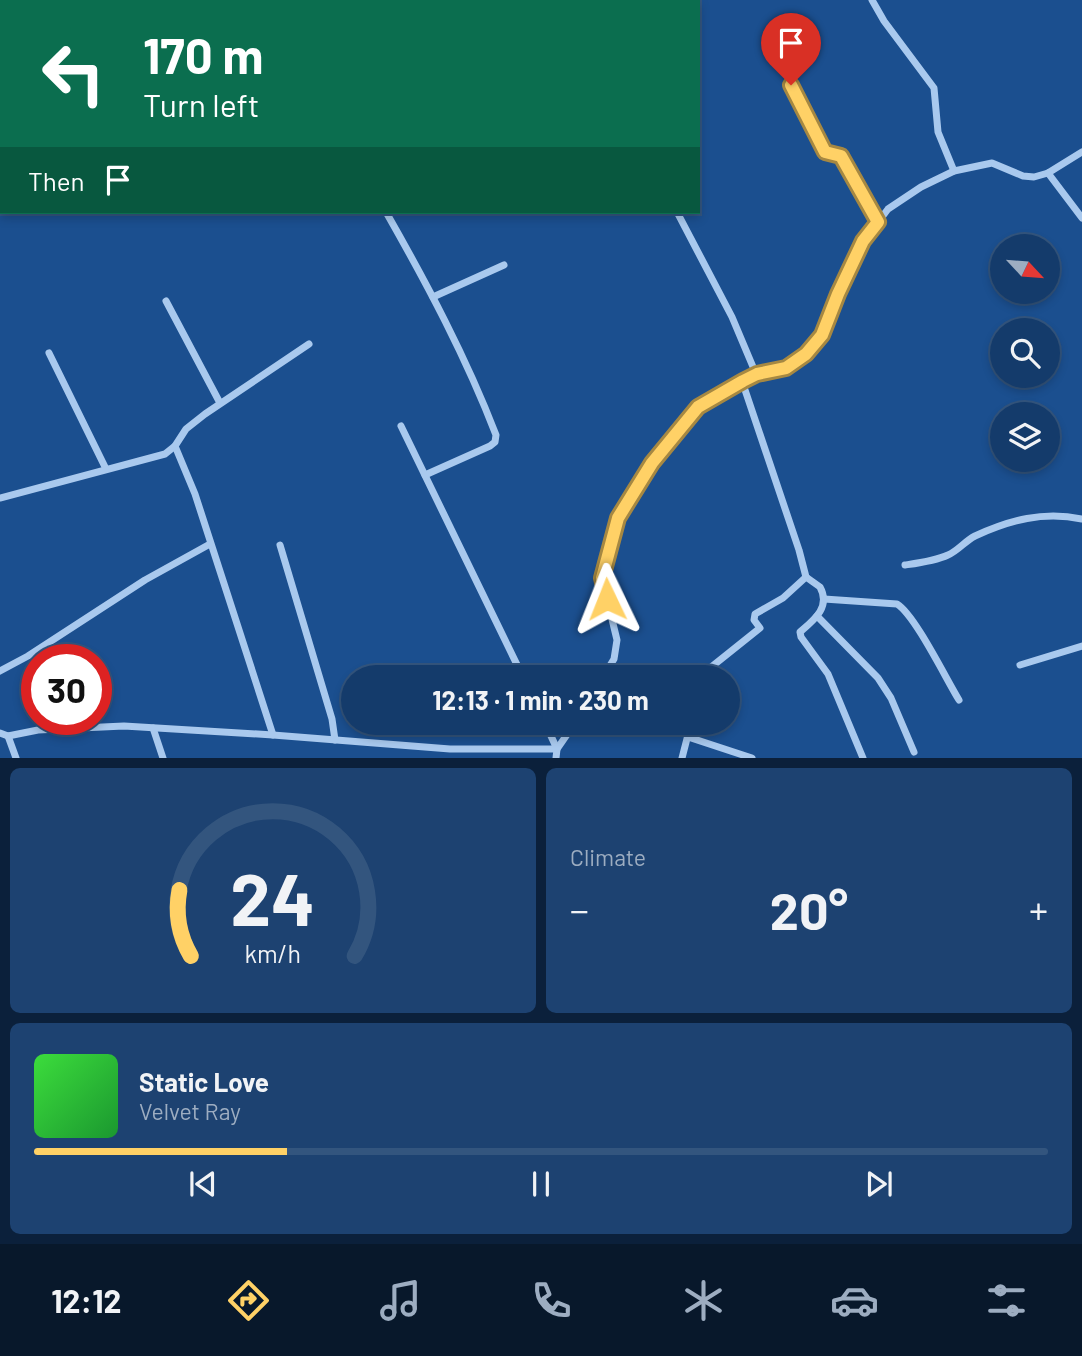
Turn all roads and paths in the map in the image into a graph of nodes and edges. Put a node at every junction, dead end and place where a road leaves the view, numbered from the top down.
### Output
1 (872, 0) edge
2 (791, 85) dead end
3 (1082, 152) edge
4 (954, 171) junction
5 (1048, 173) junction
6 (387, 214) edge
7 (678, 214) edge
8 (1082, 218) edge
9 (878, 222) junction
10 (504, 265) dead end
11 (433, 297) junction
12 (166, 301) dead end
13 (309, 344) dead end
14 (49, 353) dead end
15 (757, 374) junction
16 (743, 381) junction
17 (220, 403) junction
18 (401, 426) dead end
19 (175, 446) junction
20 (106, 469) junction
21 (425, 475) junction
22 (0, 498) edge
23 (1082, 519) edge
24 (210, 544) junction
25 (280, 545) dead end
26 (905, 565) dead end
27 (806, 577) junction
28 (824, 599) junction
29 (817, 616) junction
30 (1082, 646) edge
31 (517, 665) edge
32 (610, 665) edge
33 (714, 665) edge
34 (1020, 665) dead end
35 (0, 671) edge
36 (959, 700) dead end
37 (153, 728) junction
38 (4, 735) edge
39 (273, 735) junction
40 (550, 735) edge
41 (568, 735) edge
42 (688, 737) joint
43 (335, 740) junction
44 (915, 752) dead end
45 (557, 753) edge
46 (16, 758) edge
47 (163, 758) edge
48 (681, 758) edge
49 (752, 758) edge
50 (863, 758) edge

1 - 4 street
2 - 9 street
3 - 5 street
4 - 5 street
4 - 9 street
5 - 8 street
6 - 11 street
7 - 15 street
9 - 15 street
10 - 11 street
11 - 21 street
12 - 17 street
13 - 17 street
14 - 20 street
15 - 16 street
16 - 27 street
16 - 32 street
17 - 19 street
18 - 21 street
19 - 20 street
19 - 24 street
20 - 22 street
21 - 31 street
23 - 26 street
24 - 35 street
24 - 39 street
25 - 43 street
27 - 28 street
27 - 33 street
28 - 29 street
28 - 36 street
29 - 44 street
29 - 50 street
30 - 34 street
37 - 38 street
37 - 39 street
37 - 47 street
38 - 46 street
39 - 43 street
40 - 45 street
41 - 45 street
42 - 48 street
42 - 49 street
43 - 45 street

